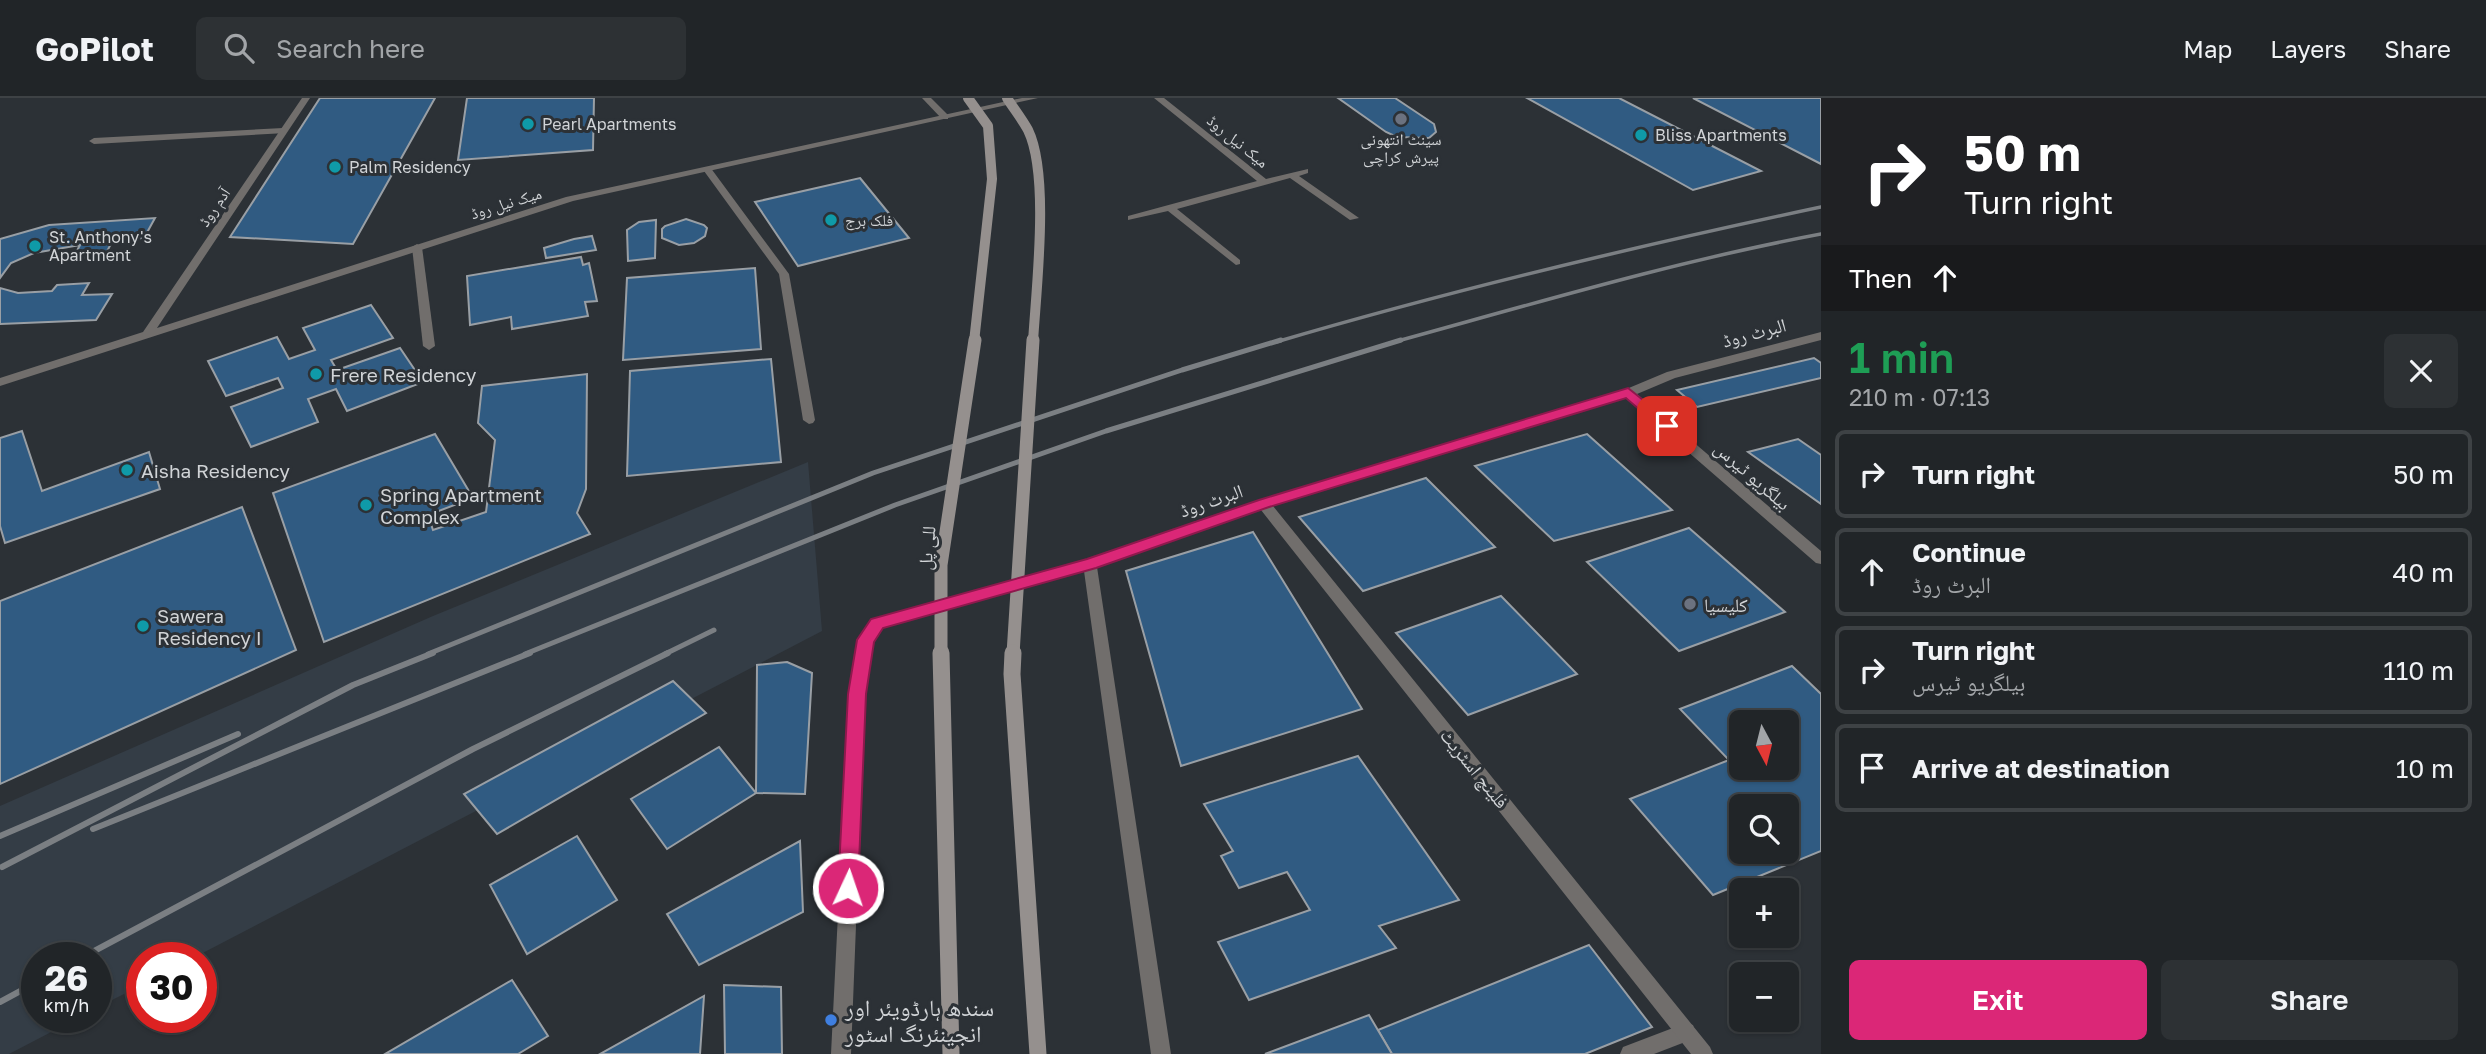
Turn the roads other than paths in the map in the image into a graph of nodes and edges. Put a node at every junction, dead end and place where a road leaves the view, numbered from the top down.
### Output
1 (306, 98) edge
2 (926, 98) edge
3 (968, 98) edge
4 (1007, 98) edge
5 (1034, 98) edge
6 (1158, 98) edge
7 (945, 117) junction
8 (283, 131) junction
9 (94, 141) dead end
10 (707, 169) junction
11 (1305, 172) dead end
12 (1292, 175) junction
13 (1265, 182) junction
14 (1170, 208) junction
15 (1132, 218) dead end
16 (1354, 218) dead end
17 (417, 247) junction
18 (1236, 262) dead end
19 (148, 333) junction
20 (1821, 336) edge
21 (429, 346) dead end
22 (0, 382) edge
23 (1628, 393) junction
24 (809, 420) dead end
25 (1264, 503) junction
26 (1821, 559) edge
27 (1090, 564) junction
28 (1686, 1032) junction
29 (841, 1054) edge
30 (951, 1054) edge
31 (1038, 1054) edge
32 (1161, 1054) edge
33 (1630, 1054) edge
34 (1703, 1054) edge

1 - 8 street, آدم روڈ
2 - 7 street
3 - 30 main road, للی پل, bridge
4 - 31 main road, bridge
5 - 7 street, میک نیل روڈ
6 - 13 street, میک نیل روڈ
7 - 10 street, میک نیل روڈ
8 - 9 street
8 - 19 street, آدم روڈ
10 - 17 street, میک نیل روڈ
10 - 24 street
11 - 12 street, میک نیل روڈ
12 - 13 street, میک نیل روڈ
12 - 16 street, میک نیل روڈ
13 - 14 street, میک نیل روڈ
14 - 15 street, میک نیل روڈ
14 - 18 street
17 - 19 street, میک نیل روڈ
17 - 21 street
19 - 22 street, میک نیل روڈ
20 - 23 street, البرٹ روڈ
23 - 25 street, البرٹ روڈ
23 - 26 street, بیلگریو ٹیرس
25 - 27 street, البرٹ روڈ
25 - 28 street, فلینچ اسٹریٹ
27 - 29 street, البرٹ روڈ
27 - 32 street
28 - 33 street
28 - 34 street, فلینچ اسٹریٹ

